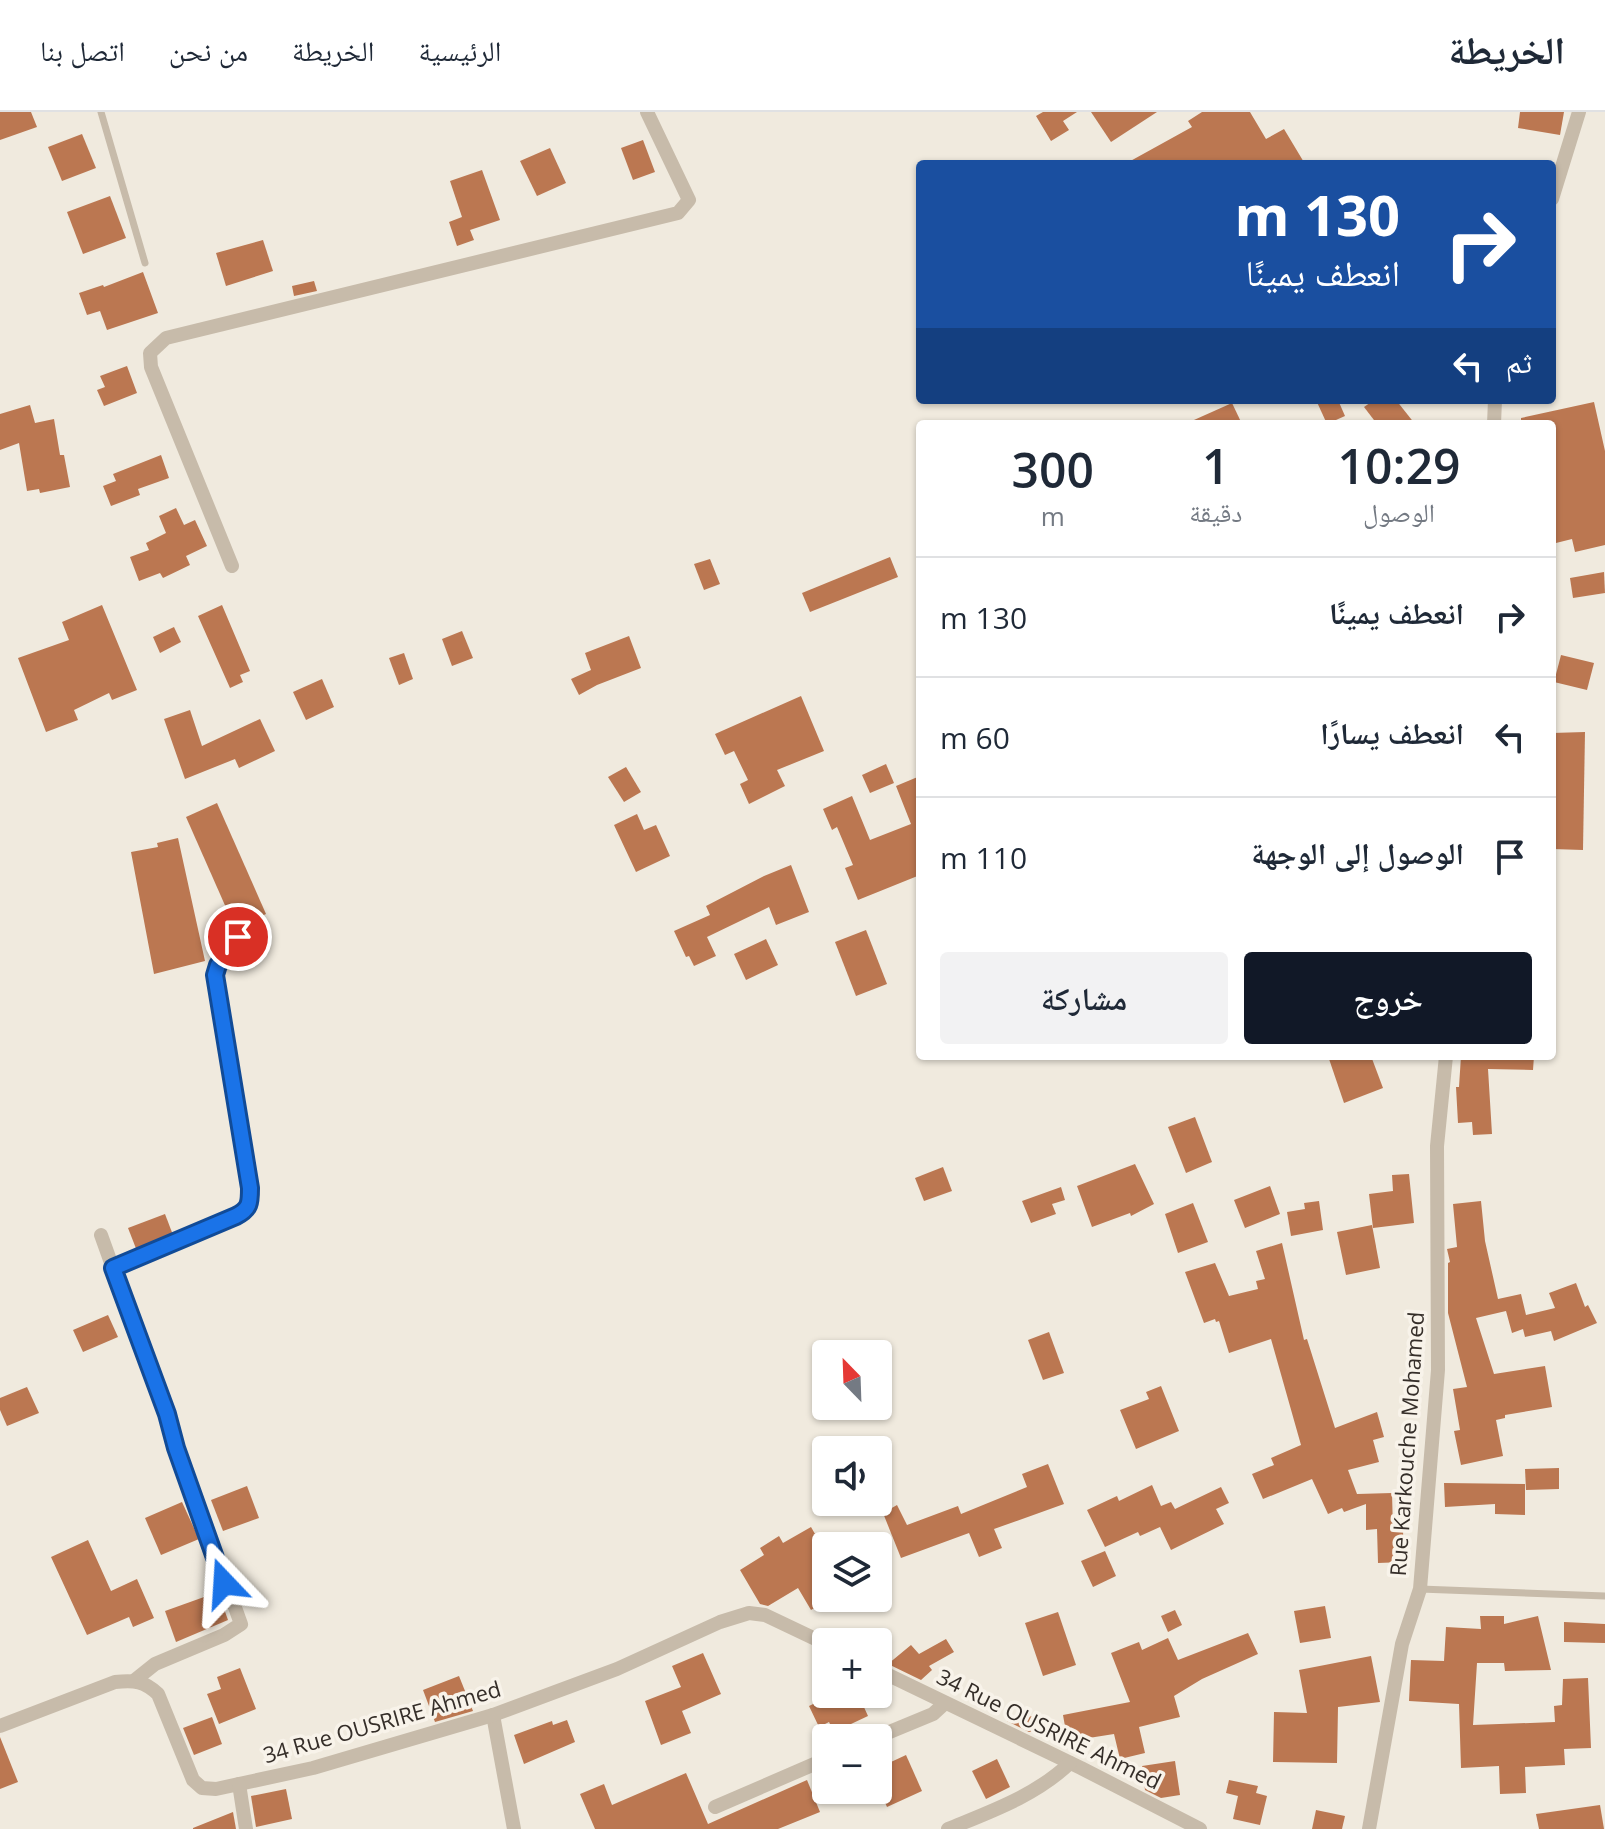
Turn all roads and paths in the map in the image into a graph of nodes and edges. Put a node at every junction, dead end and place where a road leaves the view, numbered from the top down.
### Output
1 (101, 112) edge
2 (647, 112) edge
3 (1579, 112) edge
4 (1556, 186) edge
5 (145, 263) dead end
6 (232, 566) dead end
7 (238, 937) dead end
8 (1446, 1060) edge
9 (101, 1235) dead end
10 (113, 1268) junction
11 (1420, 1589) junction
12 (1605, 1596) edge
13 (812, 1637) edge
14 (892, 1677) edge
15 (135, 1680) junction
16 (945, 1703) junction
17 (493, 1715) junction
18 (0, 1726) edge
19 (892, 1731) edge
20 (1070, 1763) junction
21 (812, 1765) edge
22 (239, 1784) junction
23 (715, 1807) dead end
24 (246, 1829) edge
25 (514, 1829) edge
26 (948, 1829) edge
27 (1200, 1829) edge
28 (1369, 1829) edge

1 - 5 lane
2 - 6 street
3 - 4 street
7 - 10 lane
8 - 11 street, Rue Karkouche Mohamed
9 - 10 street
10 - 15 street
11 - 12 lane
11 - 28 street, Rue Karkouche Mohamed
13 - 17 street, 34 Rue OUSRIRE Ahmed
14 - 16 street, 34 Rue OUSRIRE Ahmed
15 - 18 street
15 - 22 street, 34 Rue OUSRIRE Ahmed
16 - 19 street
16 - 20 street, 34 Rue OUSRIRE Ahmed
17 - 22 street, 34 Rue OUSRIRE Ahmed
17 - 25 street
20 - 26 street
20 - 27 street, 34 Rue OUSRIRE Ahmed
21 - 23 street
22 - 24 street

